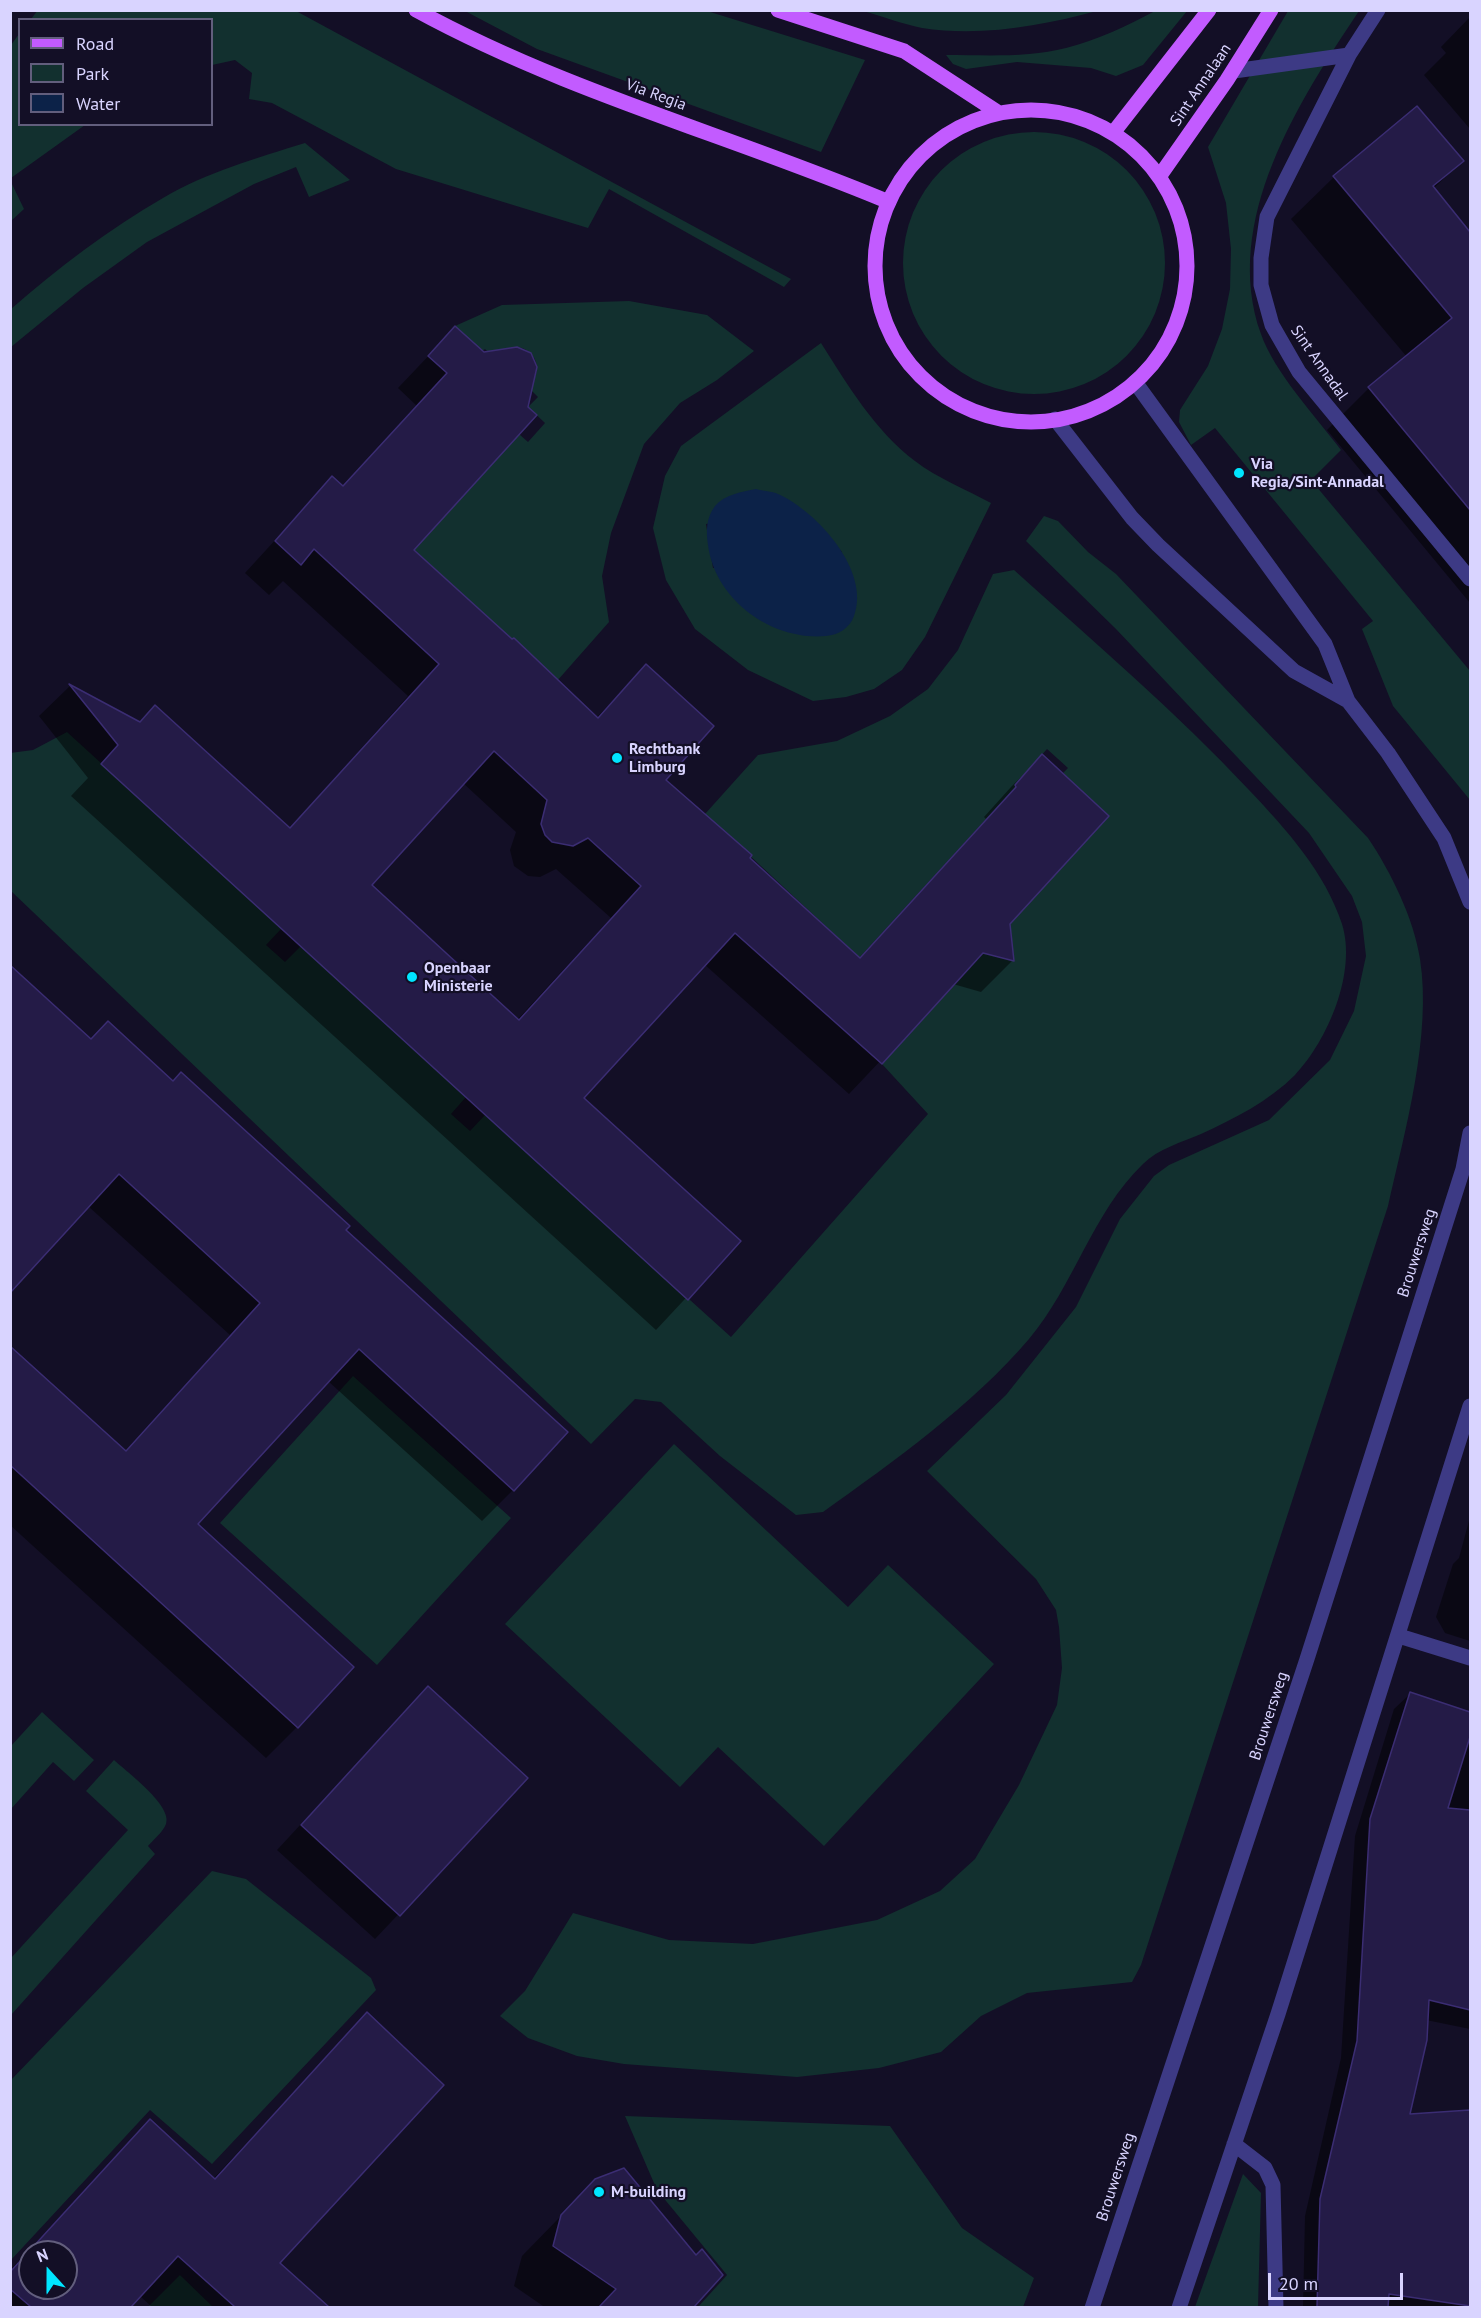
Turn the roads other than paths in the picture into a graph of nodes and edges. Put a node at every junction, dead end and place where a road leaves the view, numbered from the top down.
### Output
1 (416, 10) edge
2 (778, 10) edge
3 (1209, 10) edge
4 (1271, 10) edge
5 (1378, 10) edge
6 (1349, 56) junction
7 (1234, 71) junction
8 (999, 113) junction
9 (1113, 133) junction
10 (1160, 177) junction
11 (889, 202) junction
12 (1135, 382) junction
13 (1055, 420) junction
14 (1470, 579) edge
15 (1348, 700) junction
16 (1467, 883) edge
17 (1470, 902) edge
18 (1470, 1133) edge
19 (1470, 1406) edge
20 (1399, 1636) junction
21 (1470, 1658) edge
22 (1234, 2144) junction
23 (1092, 2307) edge
24 (1179, 2307) edge
25 (1276, 2307) edge

1 - 11 main road, Via Regia
2 - 8 main road
3 - 9 main road
4 - 7 main road, Sint Annalaan
5 - 6 street, Sint Annadal
6 - 7 street
6 - 14 street, Sint Annadal
7 - 10 main road, Sint Annalaan
8 - 9 main road
8 - 11 main road
9 - 10 main road
10 - 12 main road
11 - 13 main road
12 - 13 main road
12 - 15 street
13 - 15 street
15 - 16 street
16 - 17 street
18 - 23 street, Brouwersweg
19 - 20 street
20 - 21 street
20 - 22 street
22 - 24 street
22 - 25 street

